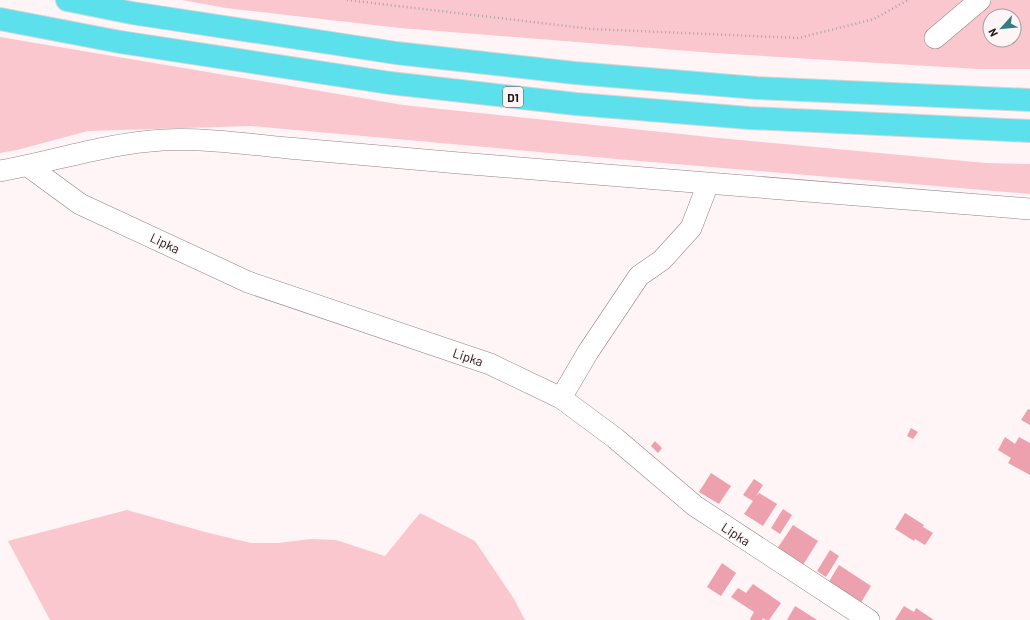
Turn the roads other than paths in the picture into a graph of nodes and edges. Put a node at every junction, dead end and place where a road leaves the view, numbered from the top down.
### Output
1 (67, 0) edge
2 (980, 0) edge
3 (0, 19) edge
4 (935, 38) dead end
5 (1030, 100) edge
6 (1030, 131) edge
7 (28, 166) junction
8 (0, 171) edge
9 (708, 184) junction
10 (1030, 208) edge
11 (561, 398) junction
12 (869, 620) edge

1 - 5 highway
2 - 4 street
3 - 6 highway, D1
7 - 8 street
7 - 9 street
7 - 11 street, Lipka
9 - 10 street
9 - 11 street
11 - 12 street, Lipka

